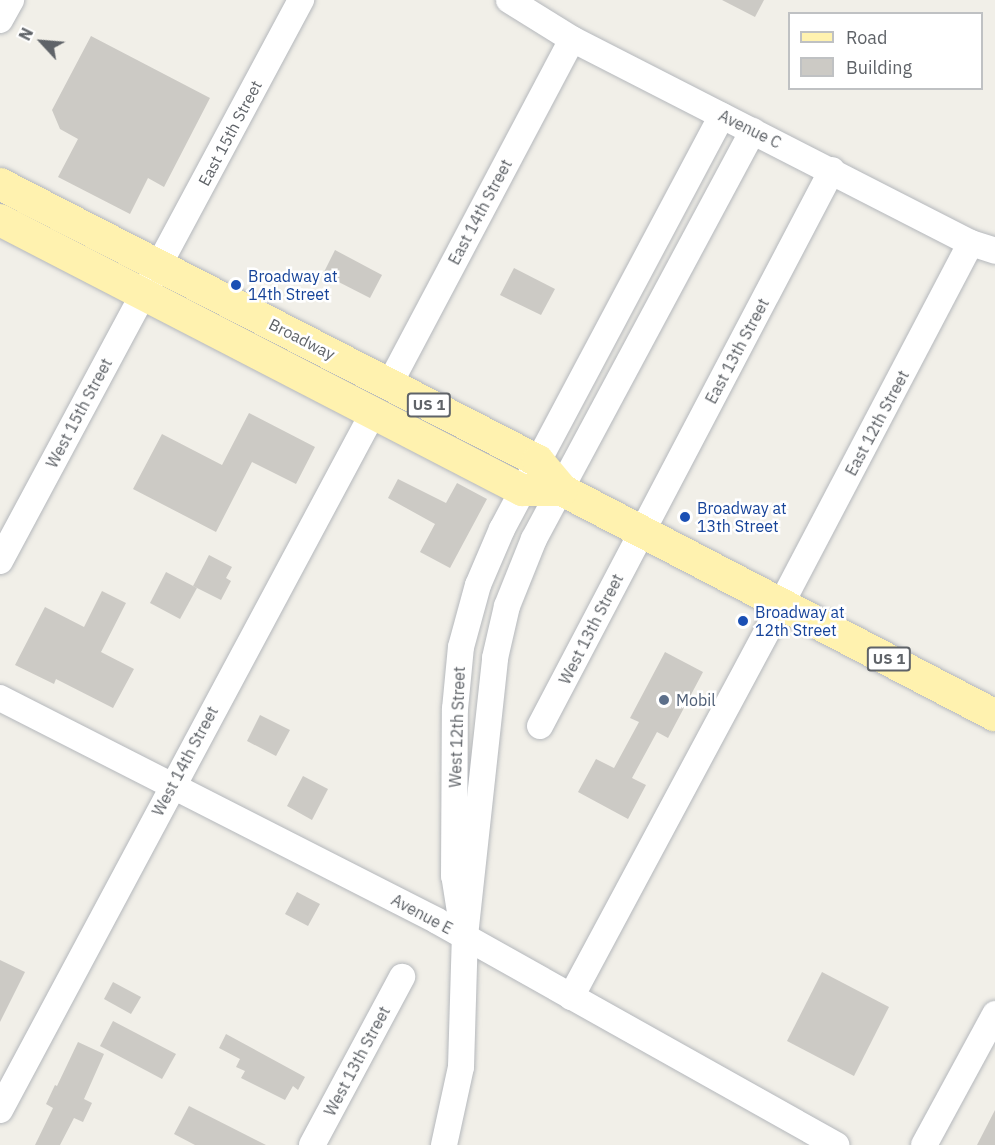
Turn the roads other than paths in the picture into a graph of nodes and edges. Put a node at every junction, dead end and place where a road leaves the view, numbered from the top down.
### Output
1 (11, 0) edge
2 (301, 0) edge
3 (508, 0) edge
4 (0, 20) edge
5 (572, 39) junction
6 (722, 116) junction
7 (753, 131) junction
8 (832, 170) junction
9 (0, 184) edge
10 (0, 220) edge
11 (983, 247) edge
12 (159, 266) junction
13 (143, 294) junction
14 (389, 385) junction
15 (373, 413) junction
16 (538, 461) junction
17 (522, 490) junction
18 (562, 490) junction
19 (642, 531) junction
20 (0, 561) edge
21 (782, 604) junction
22 (0, 698) edge
23 (995, 716) edge
24 (540, 726) dead end
25 (172, 786) junction
26 (465, 936) junction
27 (402, 977) dead end
28 (571, 997) junction
29 (995, 1014) edge
30 (0, 1110) edge
31 (312, 1145) edge
32 (444, 1145) edge
33 (836, 1145) edge
34 (924, 1145) edge

1 - 4 street
2 - 12 street, East 15th Street
3 - 5 street, Avenue C
5 - 6 street, Avenue C
5 - 14 street, East 14th Street
6 - 7 street, Avenue C
6 - 16 street
7 - 8 street, Avenue C
7 - 18 street
8 - 11 street, Avenue C
8 - 19 street, East 13th Street
9 - 12 main road, Broadway / US 1
10 - 13 main road, Broadway / US 1
11 - 21 street, East 12th Street
12 - 13 street, West 15th Street
12 - 14 main road, Broadway / US 1
13 - 15 main road, Broadway / US 1
13 - 20 street, West 15th Street
14 - 16 main road, Broadway / US 1
15 - 17 main road, Broadway / US 1
15 - 25 street, West 14th Street
16 - 17 street, West 12th Street
16 - 18 main road, Broadway / US 1
17 - 18 main road, Broadway / US 1
17 - 26 street, West 12th Street
18 - 19 main road, Broadway / US 1
18 - 26 street, West 12th Street
19 - 21 main road, Broadway / US 1
19 - 24 street, West 13th Street
21 - 23 main road, Broadway / US 1
21 - 28 street
22 - 25 street, Avenue E
25 - 26 street, Avenue E
25 - 30 street, West 14th Street
26 - 28 street, Avenue E
26 - 32 street, West 12th Street
27 - 31 street, West 13th Street
28 - 33 street, Avenue E
29 - 34 street

